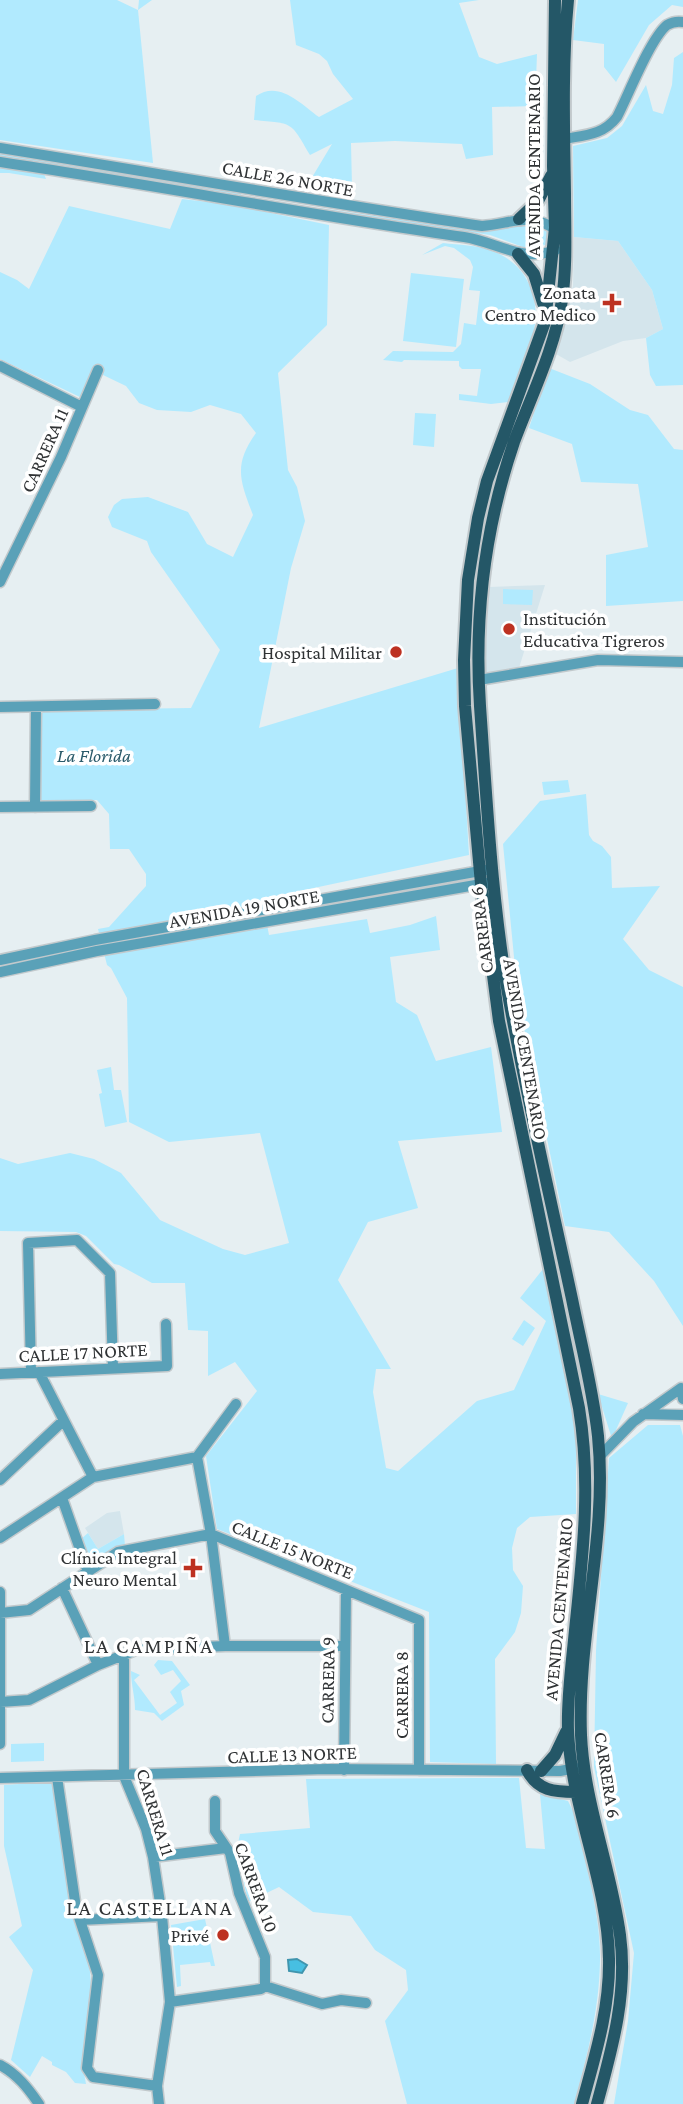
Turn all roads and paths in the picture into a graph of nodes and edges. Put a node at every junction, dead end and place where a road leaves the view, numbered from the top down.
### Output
1 (555, 0) edge
2 (568, 0) edge
3 (683, 22) edge
4 (565, 139) junction
5 (0, 148) edge
6 (0, 162) edge
7 (553, 166) junction
8 (519, 219) junction
9 (560, 241) junction
10 (518, 254) junction
11 (544, 322) junction
12 (0, 366) edge
13 (98, 370) dead end
14 (82, 407) junction
15 (468, 580) junction
16 (0, 582) edge
17 (482, 582) junction
18 (683, 662) edge
19 (478, 680) junction
20 (155, 705) dead end
21 (0, 707) edge
22 (36, 707) junction
23 (91, 806) dead end
24 (0, 807) edge
25 (35, 807) junction
26 (494, 875) junction
27 (480, 877) junction
28 (0, 960) edge
29 (0, 972) edge
30 (166, 1324) dead end
31 (113, 1368) junction
32 (35, 1372) junction
33 (0, 1374) edge
34 (683, 1399) edge
35 (236, 1404) dead end
36 (643, 1415) junction
37 (683, 1415) edge
38 (63, 1421) junction
39 (197, 1457) junction
40 (599, 1457) junction
41 (93, 1477) junction
42 (0, 1480) edge
43 (62, 1498) junction
44 (211, 1534) junction
45 (0, 1538) edge
46 (88, 1572) junction
47 (62, 1588) junction
48 (345, 1590) junction
49 (0, 1592) edge
50 (1, 1613) edge
51 (419, 1620) joint
52 (225, 1646) junction
53 (345, 1646) junction
54 (124, 1653) junction
55 (99, 1665) junction
56 (1, 1702) edge
57 (568, 1728) junction
58 (0, 1744) edge
59 (584, 1767) junction
60 (570, 1769) junction
61 (344, 1770) junction
62 (419, 1770) junction
63 (527, 1770) junction
64 (541, 1771) junction
65 (124, 1776) junction
66 (57, 1777) junction
67 (0, 1778) edge
68 (576, 1792) junction
69 (215, 1801) dead end
70 (226, 1849) junction
71 (153, 1857) junction
72 (162, 1916) junction
73 (80, 1920) junction
74 (265, 1986) junction
75 (170, 2002) junction
76 (366, 2003) dead end
77 (0, 2065) edge
78 (157, 2086) junction
79 (39, 2104) edge
80 (159, 2104) edge
81 (582, 2104) edge
82 (597, 2104) edge

1 - 7 main road, AVENIDA CENTENARIO
2 - 4 main road, CARRERA 6
3 - 4 street
4 - 9 main road, CARRERA 6
5 - 8 street, CALLE 26 NORTE
6 - 10 street, CALLE 26 NORTE
7 - 8 main road
7 - 9 main road, AVENIDA CENTENARIO
8 - 9 street, CALLE 26 NORTE
9 - 10 street, CALLE 26 NORTE
9 - 11 main road, AVENIDA CENTENARIO
9 - 17 main road, CARRERA 6
10 - 11 main road
11 - 15 main road, AVENIDA CENTENARIO
12 - 14 street
13 - 14 street, CARRERA 11
14 - 16 street, CARRERA 11
15 - 17 street
15 - 27 main road, AVENIDA CENTENARIO
17 - 19 main road, CARRERA 6
18 - 19 street
19 - 26 main road, CARRERA 6
20 - 22 street
21 - 22 street
22 - 25 street
23 - 25 street
24 - 25 street
26 - 27 street, AVENIDA 19 NORTE
26 - 40 main road, CARRERA 6
27 - 28 street, AVENIDA 19 NORTE
27 - 29 street, AVENIDA 19 NORTE
27 - 57 main road, AVENIDA CENTENARIO
30 - 31 street, CALLE 17 NORTE
31 - 32 street, CALLE 17 NORTE
31 - 32 street
32 - 33 street, CALLE 17 NORTE
32 - 38 street
34 - 36 street
35 - 39 street
36 - 37 street
36 - 40 street
38 - 41 street
38 - 42 street
39 - 41 street
39 - 44 street
40 - 59 main road, CARRERA 6
41 - 43 street
43 - 45 street
43 - 46 street
44 - 46 street, CALLE 15 NORTE
44 - 48 street, CALLE 15 NORTE
44 - 52 street
46 - 47 street, CALLE 15 NORTE
47 - 50 street, CALLE 15 NORTE
47 - 55 street
48 - 51 street, CALLE 15 NORTE
48 - 53 street, CARRERA 9
49 - 50 street
50 - 56 street
51 - 62 street, CARRERA 8
52 - 53 street
52 - 54 street
53 - 61 street, CARRERA 9
54 - 55 street
54 - 65 street, CARRERA 11
55 - 56 street
56 - 58 street
57 - 60 main road, AVENIDA CENTENARIO
57 - 64 main road
59 - 60 street, CALLE 13 NORTE
59 - 82 main road, CARRERA 6
60 - 64 street, CALLE 13 NORTE
60 - 68 main road, AVENIDA CENTENARIO
61 - 62 street, CALLE 13 NORTE
61 - 65 street, CALLE 13 NORTE
62 - 63 street, CALLE 13 NORTE
63 - 64 street, CALLE 13 NORTE
63 - 68 main road
65 - 66 street, CALLE 13 NORTE
65 - 71 street, CARRERA 11
66 - 67 street, CALLE 13 NORTE
66 - 73 street
68 - 81 main road, AVENIDA CENTENARIO
69 - 70 street, CARRERA 10
70 - 71 street
70 - 74 street, CARRERA 10
71 - 72 street, CARRERA 11
72 - 73 street
72 - 75 street, CARRERA 11
73 - 78 street
74 - 75 street
74 - 76 street
75 - 78 street, CARRERA 11
77 - 79 street
78 - 80 street, CARRERA 11

